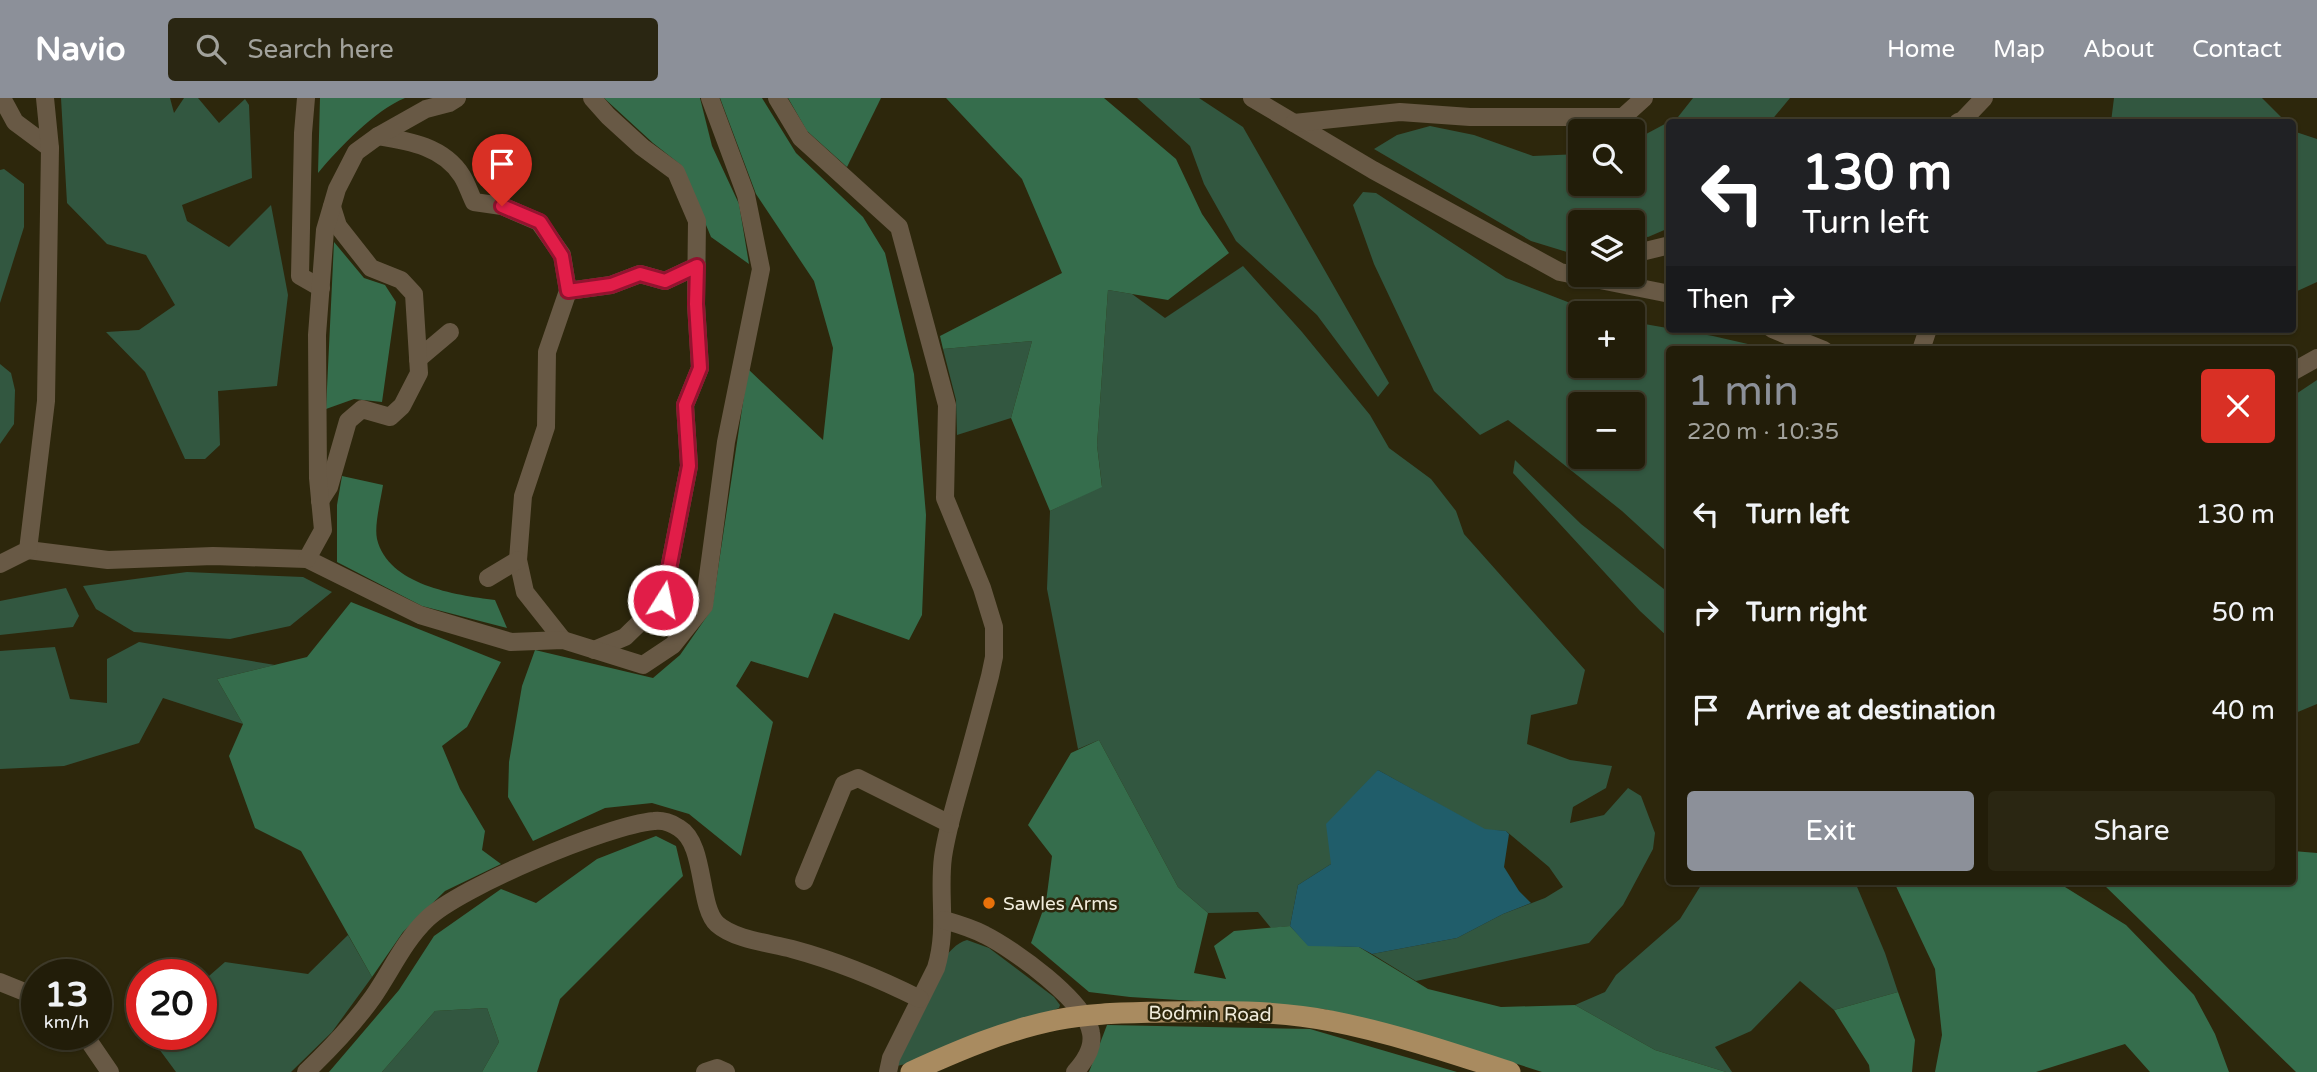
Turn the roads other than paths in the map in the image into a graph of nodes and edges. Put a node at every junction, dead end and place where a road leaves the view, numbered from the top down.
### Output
1 (2, 98) edge
2 (45, 98) edge
3 (306, 98) edge
4 (457, 98) edge
5 (592, 98) edge
6 (710, 98) edge
7 (777, 98) edge
8 (1252, 98) edge
9 (1644, 98) edge
10 (1983, 98) edge
11 (1964, 119) edge
12 (1294, 123) junction
13 (378, 136) junction
14 (50, 148) junction
15 (332, 207) junction
16 (1666, 246) edge
17 (1645, 251) edge
18 (697, 266) junction
19 (1568, 270) edge
20 (1560, 272) junction
21 (321, 288) junction
22 (568, 291) junction
23 (1666, 293) edge
24 (450, 332) dead end
25 (1782, 333) edge
26 (1814, 346) edge
27 (2317, 358) edge
28 (418, 359) junction
29 (2296, 370) edge
30 (320, 501) junction
31 (28, 550) junction
32 (307, 559) junction
33 (518, 560) junction
34 (0, 564) edge
35 (488, 578) dead end
36 (563, 640) junction
37 (594, 650) junction
38 (950, 824) junction
39 (804, 881) dead end
40 (944, 920) junction
41 (0, 982) edge
42 (21, 991) edge
43 (920, 999) junction
44 (1083, 1016) junction
45 (95, 1050) edge
46 (110, 1072) edge
47 (306, 1072) edge
48 (705, 1072) edge
49 (726, 1072) edge
50 (887, 1072) edge
51 (911, 1072) edge
52 (1076, 1072) edge
53 (1510, 1072) edge

1 - 14 street
2 - 14 street
3 - 21 street
4 - 13 street
5 - 18 street
6 - 37 street
7 - 38 street
8 - 12 street
9 - 12 street
10 - 11 street
12 - 20 street
13 - 15 street
13 - 22 street
14 - 31 street
15 - 21 street
15 - 28 street
16 - 17 street
18 - 22 street
18 - 37 street
19 - 20 street
20 - 23 street
21 - 30 street
22 - 33 street
24 - 28 street
25 - 26 street
27 - 29 street
28 - 30 street
30 - 32 street
31 - 32 street
31 - 34 street
32 - 36 street
33 - 35 street
33 - 36 street
36 - 37 street
38 - 39 street
38 - 40 street
40 - 43 street
40 - 44 street
41 - 42 street
43 - 47 street
43 - 50 street
44 - 51 main road, Bodmin Road
44 - 52 street
44 - 53 main road, Bodmin Road
45 - 46 street
48 - 49 street

